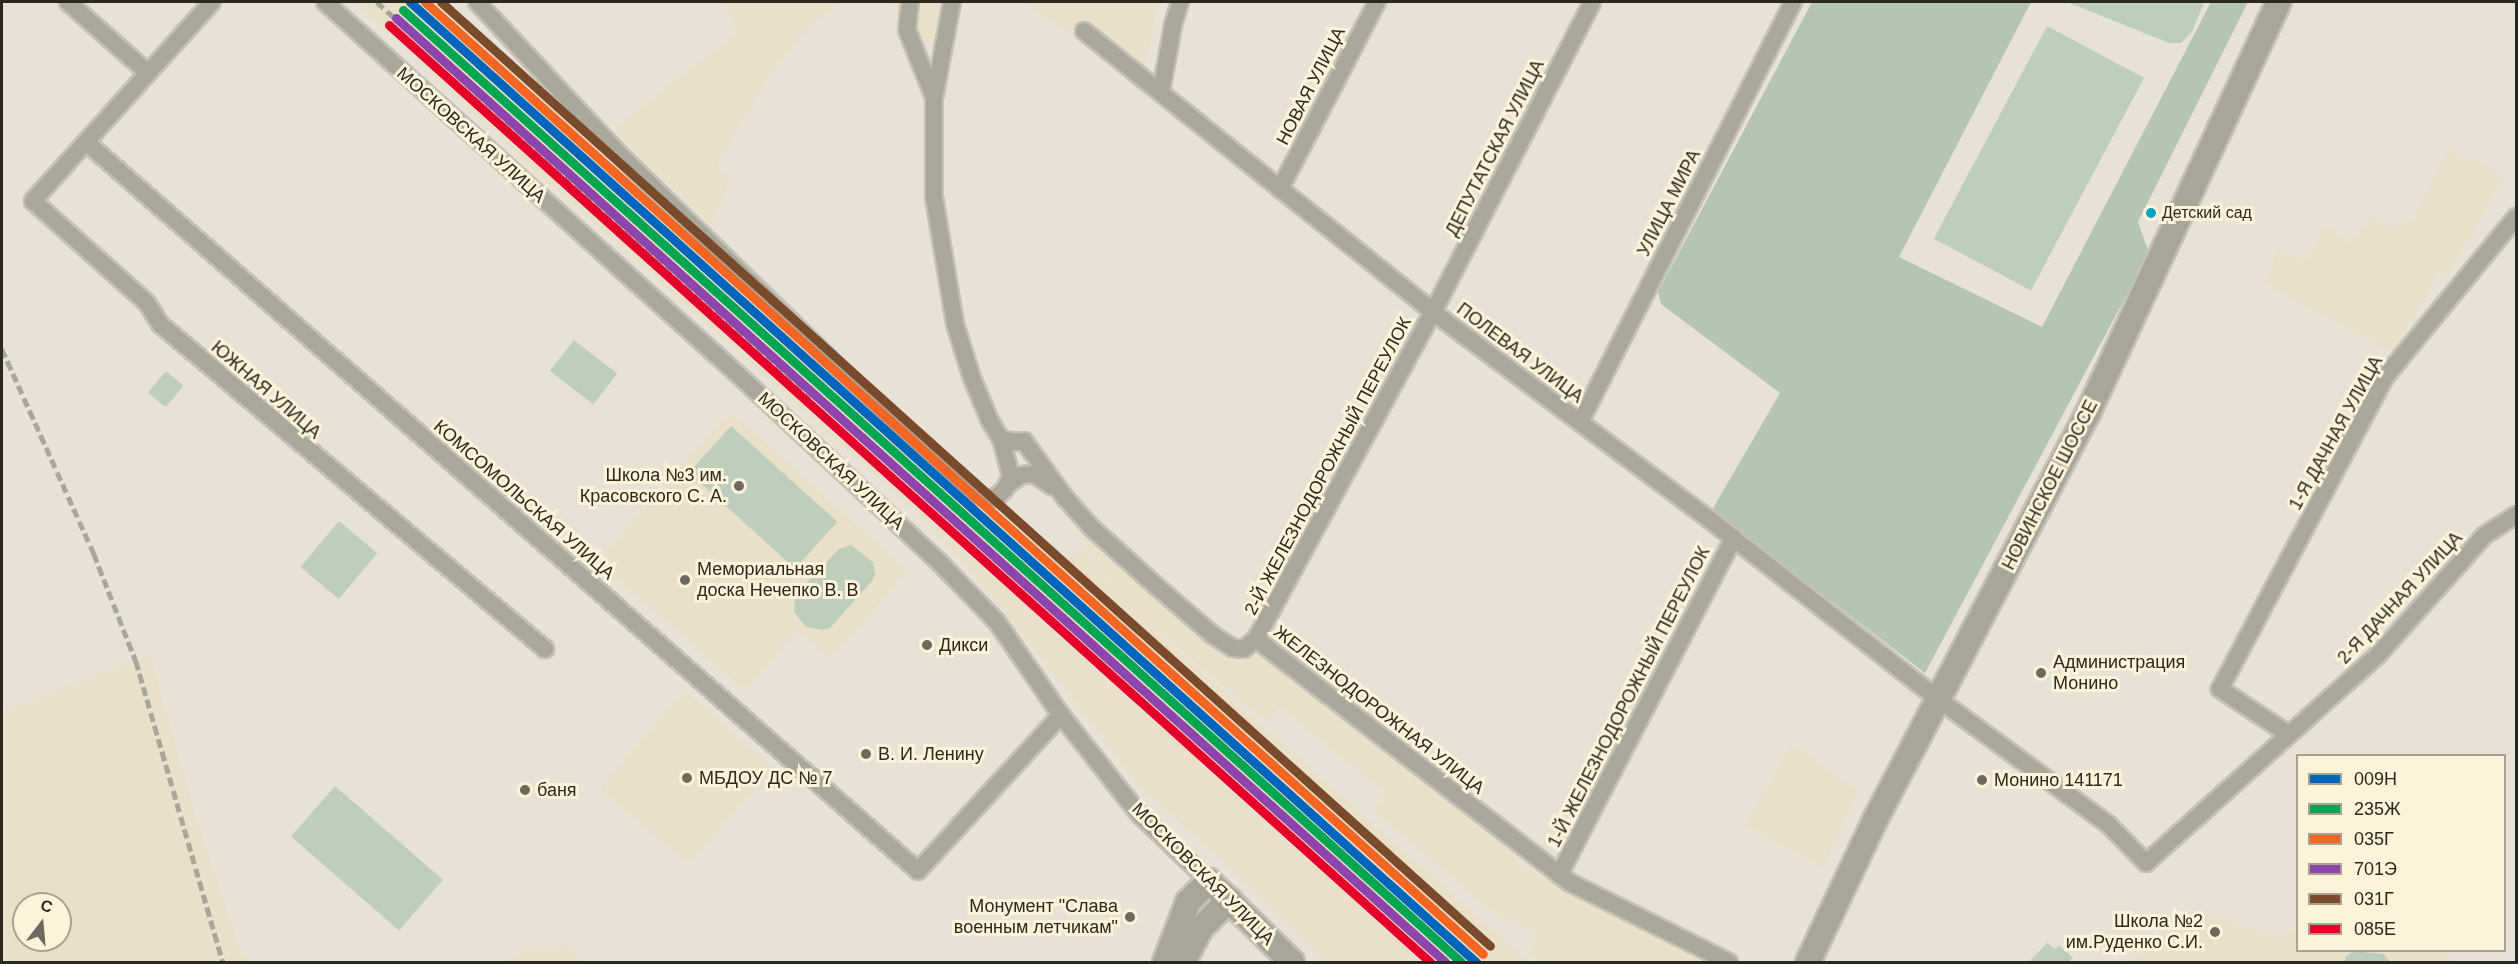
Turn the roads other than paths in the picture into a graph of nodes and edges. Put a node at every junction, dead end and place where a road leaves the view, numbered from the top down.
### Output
1 (68, 2) edge
2 (212, 2) edge
3 (325, 2) edge
4 (477, 2) edge
5 (910, 2) edge
6 (952, 2) edge
7 (1180, 2) edge
8 (1377, 2) edge
9 (1592, 2) edge
10 (1793, 2) edge
11 (2279, 2) edge
12 (1084, 31) dead end
13 (148, 73) junction
14 (1161, 92) junction
15 (934, 98) junction
16 (86, 142) junction
17 (1280, 189) junction
18 (2517, 217) edge
19 (1433, 312) junction
20 (1580, 422) junction
21 (1009, 440) junction
22 (1007, 485) junction
23 (1066, 499) junction
24 (2517, 515) edge
25 (1734, 538) junction
26 (1256, 639) junction
27 (545, 649) dead end
28 (1938, 699) junction
29 (1061, 715) junction
30 (2288, 734) junction
31 (1559, 875) junction
32 (1209, 881) junction
33 (1229, 900) junction
34 (1165, 963) edge
35 (1184, 963) edge
36 (1293, 963) edge
37 (1729, 963) edge
38 (1808, 963) edge

1 - 13 street
2 - 13 street
3 - 29 street, МОСКОВСКАЯ УЛИЦА
4 - 22 street
5 - 15 street
6 - 15 street
7 - 14 street
8 - 17 street, НОВАЯ УЛИЦА
9 - 19 street, ДЕПУТАТСКАЯ УЛИЦА
10 - 20 street, УЛИЦА МИРА
11 - 28 main road, НОВИНСКОЕ ШОССЕ
12 - 14 street, ПОЛЕВАЯ УЛИЦА
13 - 16 street
14 - 17 street, ПОЛЕВАЯ УЛИЦА
15 - 21 street
16 - 27 street, ЮЖНАЯ УЛИЦА
16 - 29 street, КОМСОМОЛЬСКАЯ УЛИЦА
17 - 19 street, ПОЛЕВАЯ УЛИЦА
18 - 30 street, 1-Я ДАЧНАЯ УЛИЦА
19 - 20 street, ПОЛЕВАЯ УЛИЦА
19 - 26 street, 2-Й ЖЕЛЕЗНОДОРОЖНЫЙ ПЕРЕУЛОК
20 - 25 street, ПОЛЕВАЯ УЛИЦА
21 - 22 street
21 - 23 street, ЖЕЛЕЗНОДОРОЖНАЯ УЛИЦА
22 - 23 street
23 - 26 street, ЖЕЛЕЗНОДОРОЖНАЯ УЛИЦА
24 - 30 street, 2-Я ДАЧНАЯ УЛИЦА
25 - 28 street, ПОЛЕВАЯ УЛИЦА
25 - 31 street, 1-Й ЖЕЛЕЗНОДОРОЖНЫЙ ПЕРЕУЛОК
26 - 31 street, ЖЕЛЕЗНОДОРОЖНАЯ УЛИЦА
28 - 30 street, 2-Я ДАЧНАЯ УЛИЦА
28 - 38 main road, НОВИНСКОЕ ШОССЕ
29 - 32 street, МОСКОВСКАЯ УЛИЦА
31 - 37 street, ЖЕЛЕЗНОДОРОЖНАЯ УЛИЦА
32 - 33 main road, МОСКОВСКАЯ УЛИЦА
32 - 34 main road
33 - 35 main road
33 - 36 main road, МОСКОВСКАЯ УЛИЦА

